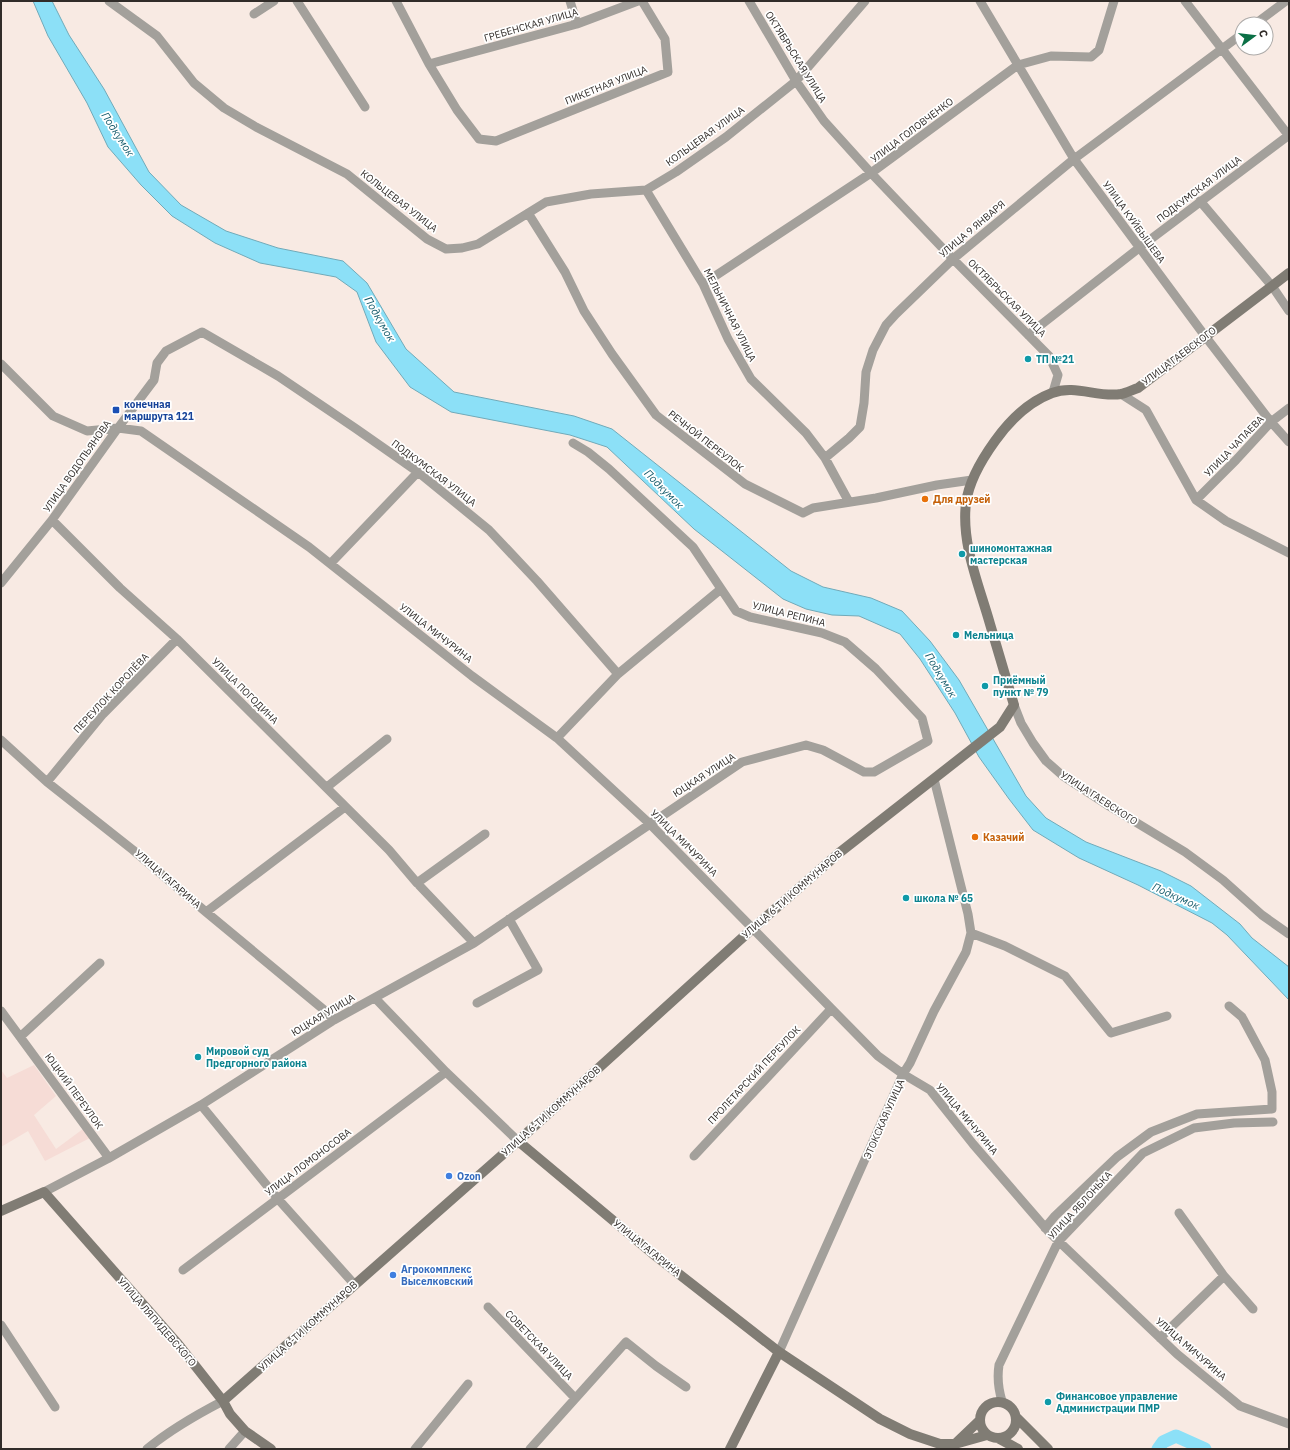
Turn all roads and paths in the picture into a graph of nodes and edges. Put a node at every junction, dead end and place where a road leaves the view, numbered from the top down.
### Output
1 (109, 1) edge
2 (274, 1) edge
3 (297, 1) edge
4 (396, 1) edge
5 (570, 1) edge
6 (638, 1) edge
7 (642, 1) edge
8 (749, 1) edge
9 (865, 1) edge
10 (980, 1) edge
11 (1114, 1) edge
12 (1185, 1) edge
13 (1286, 1) edge
14 (254, 14) dead end
15 (1266, 16) edge
16 (577, 24) junction
17 (1234, 40) edge
18 (1222, 49) junction
19 (429, 64) junction
20 (1018, 65) junction
21 (796, 81) junction
22 (365, 107) dead end
23 (1289, 135) edge
24 (1074, 159) junction
25 (871, 173) junction
26 (646, 190) junction
27 (1200, 201) junction
28 (528, 213) junction
29 (1139, 248) junction
30 (953, 258) junction
31 (1289, 273) edge
32 (703, 284) junction
33 (1272, 286) junction
34 (1289, 310) edge
35 (202, 332) joint
36 (1028, 335) junction
37 (1205, 336) junction
38 (1, 364) edge
39 (1053, 392) junction
40 (1121, 394) junction
41 (1289, 408) edge
42 (1271, 422) junction
43 (118, 428) junction
44 (1289, 442) edge
45 (573, 443) dead end
46 (825, 458) junction
47 (418, 472) junction
48 (972, 480) junction
49 (1196, 500) junction
50 (849, 502) junction
51 (52, 520) junction
52 (1289, 553) edge
53 (331, 563) junction
54 (1, 583) edge
55 (721, 588) junction
56 (177, 639) junction
57 (618, 674) junction
58 (1014, 705) junction
59 (557, 738) junction
60 (1, 740) edge
61 (387, 740) dead end
62 (928, 741) joint
63 (934, 779) junction
64 (47, 782) junction
65 (327, 787) junction
66 (345, 806) junction
67 (650, 824) junction
68 (485, 834) dead end
69 (417, 883) junction
70 (206, 912) junction
71 (510, 919) junction
72 (752, 929) junction
73 (971, 933) junction
74 (1289, 934) edge
75 (474, 943) junction
76 (100, 963) dead end
77 (375, 998) junction
78 (477, 1003) dead end
79 (1229, 1006) dead end
80 (831, 1009) junction
81 (1, 1011) edge
82 (1167, 1016) dead end
83 (334, 1020) junction
84 (20, 1037) junction
85 (446, 1072) junction
86 (904, 1074) junction
87 (201, 1105) junction
88 (1273, 1122) dead end
89 (518, 1141) junction
90 (694, 1156) dead end
91 (109, 1158) junction
92 (44, 1192) junction
93 (278, 1199) junction
94 (1, 1211) edge
95 (1179, 1213) dead end
96 (1045, 1228) junction
97 (1058, 1242) junction
98 (183, 1270) dead end
99 (1224, 1276) junction
100 (355, 1285) junction
101 (488, 1307) dead end
102 (1253, 1309) dead end
103 (1, 1325) edge
104 (1160, 1338) junction
105 (779, 1352) junction
106 (468, 1384) dead end
107 (686, 1387) dead end
108 (575, 1398) junction
109 (224, 1401) junction
110 (1002, 1401) junction
111 (55, 1407) dead end
112 (1017, 1418) junction
113 (979, 1421) junction
114 (1289, 1424) edge
115 (245, 1431) junction
116 (987, 1435) junction
117 (998, 1438) junction
118 (954, 1446) edge
119 (147, 1449) edge
120 (229, 1449) edge
121 (271, 1449) edge
122 (415, 1449) edge
123 (530, 1449) edge
124 (730, 1449) edge
125 (1018, 1449) edge
126 (1048, 1449) edge

1 - 28 street, КОЛЬЦЕВАЯ УЛИЦА
2 - 14 street
3 - 22 street
4 - 19 street
5 - 16 street
6 - 16 street, ГРЕБЕНСКАЯ УЛИЦА
7 - 19 street, ПИКЕТНАЯ УЛИЦА
8 - 21 street, ОКТЯБРЬСКАЯ УЛИЦА
9 - 21 street, КОЛЬЦЕВАЯ УЛИЦА
10 - 20 street, УЛИЦА КУЙБЫШЕВА
11 - 20 street, УЛИЦА ГОЛОВЧЕНКО
12 - 18 street
13 - 15 street
16 - 19 street, ГРЕБЕНСКАЯ УЛИЦА
17 - 18 street, УЛИЦА 9 ЯНВАРЯ
18 - 23 street
18 - 24 street, УЛИЦА 9 ЯНВАРЯ
20 - 24 street, УЛИЦА КУЙБЫШЕВА
20 - 25 street, УЛИЦА ГОЛОВЧЕНКО
21 - 25 street, ОКТЯБРЬСКАЯ УЛИЦА
21 - 26 street, КОЛЬЦЕВАЯ УЛИЦА
23 - 27 street, ПОДКУМСКАЯ УЛИЦА
24 - 29 street, УЛИЦА КУЙБЫШЕВА
24 - 30 street, УЛИЦА 9 ЯНВАРЯ
25 - 30 street, ОКТЯБРЬСКАЯ УЛИЦА
25 - 32 street, УЛИЦА ГОЛОВЧЕНКО
26 - 28 street, КОЛЬЦЕВАЯ УЛИЦА
26 - 32 street, МЕЛЬНИЧНАЯ УЛИЦА
27 - 29 street, ПОДКУМСКАЯ УЛИЦА
27 - 33 street
28 - 50 street, РЕЧНОЙ ПЕРЕУЛОК
29 - 36 street, ПОДКУМСКАЯ УЛИЦА
29 - 37 street, УЛИЦА КУЙБЫШЕВА
30 - 36 street, ОКТЯБРЬСКАЯ УЛИЦА
30 - 46 street, УЛИЦА 9 ЯНВАРЯ
31 - 33 main road, УЛИЦА ГАЕВСКОГО
32 - 46 street, МЕЛЬНИЧНАЯ УЛИЦА
33 - 34 street
33 - 37 main road, УЛИЦА ГАЕВСКОГО
35 - 43 street, УЛИЦА ВОДОПЬЯНОВА
35 - 47 street, ПОДКУМСКАЯ УЛИЦА
36 - 39 street, ОКТЯБРЬСКАЯ УЛИЦА
37 - 40 main road, УЛИЦА ГАЕВСКОГО
37 - 42 street, УЛИЦА КУЙБЫШЕВА
38 - 43 street, УЛИЦА МИЧУРИНА
39 - 40 main road, УЛИЦА ГАЕВСКОГО
39 - 48 main road, УЛИЦА ГАЕВСКОГО
40 - 49 street
41 - 42 street, УЛИЦА ЧАПАЕВА
42 - 44 street, УЛИЦА КУЙБЫШЕВА
42 - 49 street, УЛИЦА ЧАПАЕВА
43 - 51 street, УЛИЦА ВОДОПЬЯНОВА
43 - 53 street, УЛИЦА МИЧУРИНА
45 - 55 street, УЛИЦА РЕПИНА
46 - 50 street
47 - 53 street
47 - 57 street, ПОДКУМСКАЯ УЛИЦА
48 - 50 street, РЕЧНОЙ ПЕРЕУЛОК
48 - 58 main road, УЛИЦА ГАЕВСКОГО
49 - 52 street
51 - 54 street, УЛИЦА ВОДОПЬЯНОВА
51 - 56 street, УЛИЦА ПОГОДИНА
53 - 59 street, УЛИЦА МИЧУРИНА
55 - 57 street
55 - 62 street, УЛИЦА РЕПИНА
56 - 64 street, ПЕРЕУЛОК КОРОЛЁВА
56 - 65 street, УЛИЦА ПОГОДИНА
57 - 59 street
58 - 63 main road, УЛИЦА 6-ТИ КОММУНАРОВ
58 - 74 street, УЛИЦА ГАЕВСКОГО
59 - 67 street, УЛИЦА МИЧУРИНА
60 - 64 street, УЛИЦА ГАГАРИНА
61 - 65 street
62 - 67 street, ЮЦКАЯ УЛИЦА
63 - 72 main road, УЛИЦА 6-ТИ КОММУНАРОВ
63 - 73 street, ЭТОКСКАЯ УЛИЦА
64 - 70 street, УЛИЦА ГАГАРИНА
65 - 66 street, УЛИЦА ПОГОДИНА
66 - 69 street, УЛИЦА ПОГОДИНА
66 - 70 street
67 - 71 street, ЮЦКАЯ УЛИЦА
67 - 72 street, УЛИЦА МИЧУРИНА
68 - 69 street
69 - 75 street, УЛИЦА ПОГОДИНА
70 - 83 street, УЛИЦА ГАГАРИНА
71 - 75 street, ЮЦКАЯ УЛИЦА
71 - 78 street
72 - 80 street, УЛИЦА МИЧУРИНА
72 - 89 main road, УЛИЦА 6-ТИ КОММУНАРОВ
73 - 82 street
73 - 86 street, ЭТОКСКАЯ УЛИЦА
75 - 77 street, ЮЦКАЯ УЛИЦА
76 - 84 street
77 - 83 street, ЮЦКАЯ УЛИЦА
77 - 85 street, УЛИЦА ГАГАРИНА
79 - 96 street, УЛИЦА ЯБЛОНЬКА
80 - 86 street, УЛИЦА МИЧУРИНА
80 - 90 street, ПРОЛЕТАРСКИЙ ПЕРЕУЛОК
81 - 84 street, ЮЦКИЙ ПЕРЕУЛОК
83 - 87 street, ЮЦКАЯ УЛИЦА
84 - 91 street, ЮЦКИЙ ПЕРЕУЛОК
85 - 89 street, УЛИЦА ГАГАРИНА
85 - 93 street, УЛИЦА ЛОМОНОСОВА
86 - 96 street, УЛИЦА МИЧУРИНА
86 - 105 street, ЭТОКСКАЯ УЛИЦА
87 - 91 street, ЮЦКАЯ УЛИЦА
87 - 93 street
88 - 97 street, УЛИЦА ЯБЛОНЬКА
89 - 100 main road, УЛИЦА 6-ТИ КОММУНАРОВ
89 - 105 main road, УЛИЦА ГАГАРИНА
91 - 92 street, ЮЦКАЯ УЛИЦА
92 - 94 main road
92 - 109 main road, УЛИЦА ЛЯПИДЕВСКОГО
93 - 98 street, УЛИЦА ЛОМОНОСОВА
93 - 100 street
95 - 99 street
96 - 97 street, УЛИЦА МИЧУРИНА
97 - 104 street, УЛИЦА МИЧУРИНА
97 - 110 street, УЛИЦА ЯБЛОНЬКА
99 - 102 street
99 - 104 street
100 - 109 main road, УЛИЦА 6-ТИ КОММУНАРОВ
101 - 108 street, СОВЕТСКАЯ УЛИЦА
103 - 111 street
104 - 114 street, УЛИЦА МИЧУРИНА
105 - 118 main road, УЛИЦА ГАГАРИНА
105 - 124 main road, ЭТОКСКАЯ УЛИЦА
106 - 122 street
107 - 108 street
108 - 123 street
109 - 115 main road, УЛИЦА ЛЯПИДЕВСКОГО
109 - 119 street, УЛИЦА 6-ТИ КОММУНАРОВ
110 - 112 main road
110 - 113 main road
112 - 117 main road
112 - 126 main road
113 - 116 main road
113 - 118 main road
115 - 120 street
115 - 121 main road, УЛИЦА ЛЯПИДЕВСКОГО
116 - 117 main road
116 - 118 main road, УЛИЦА ГАГАРИНА
117 - 125 main road

